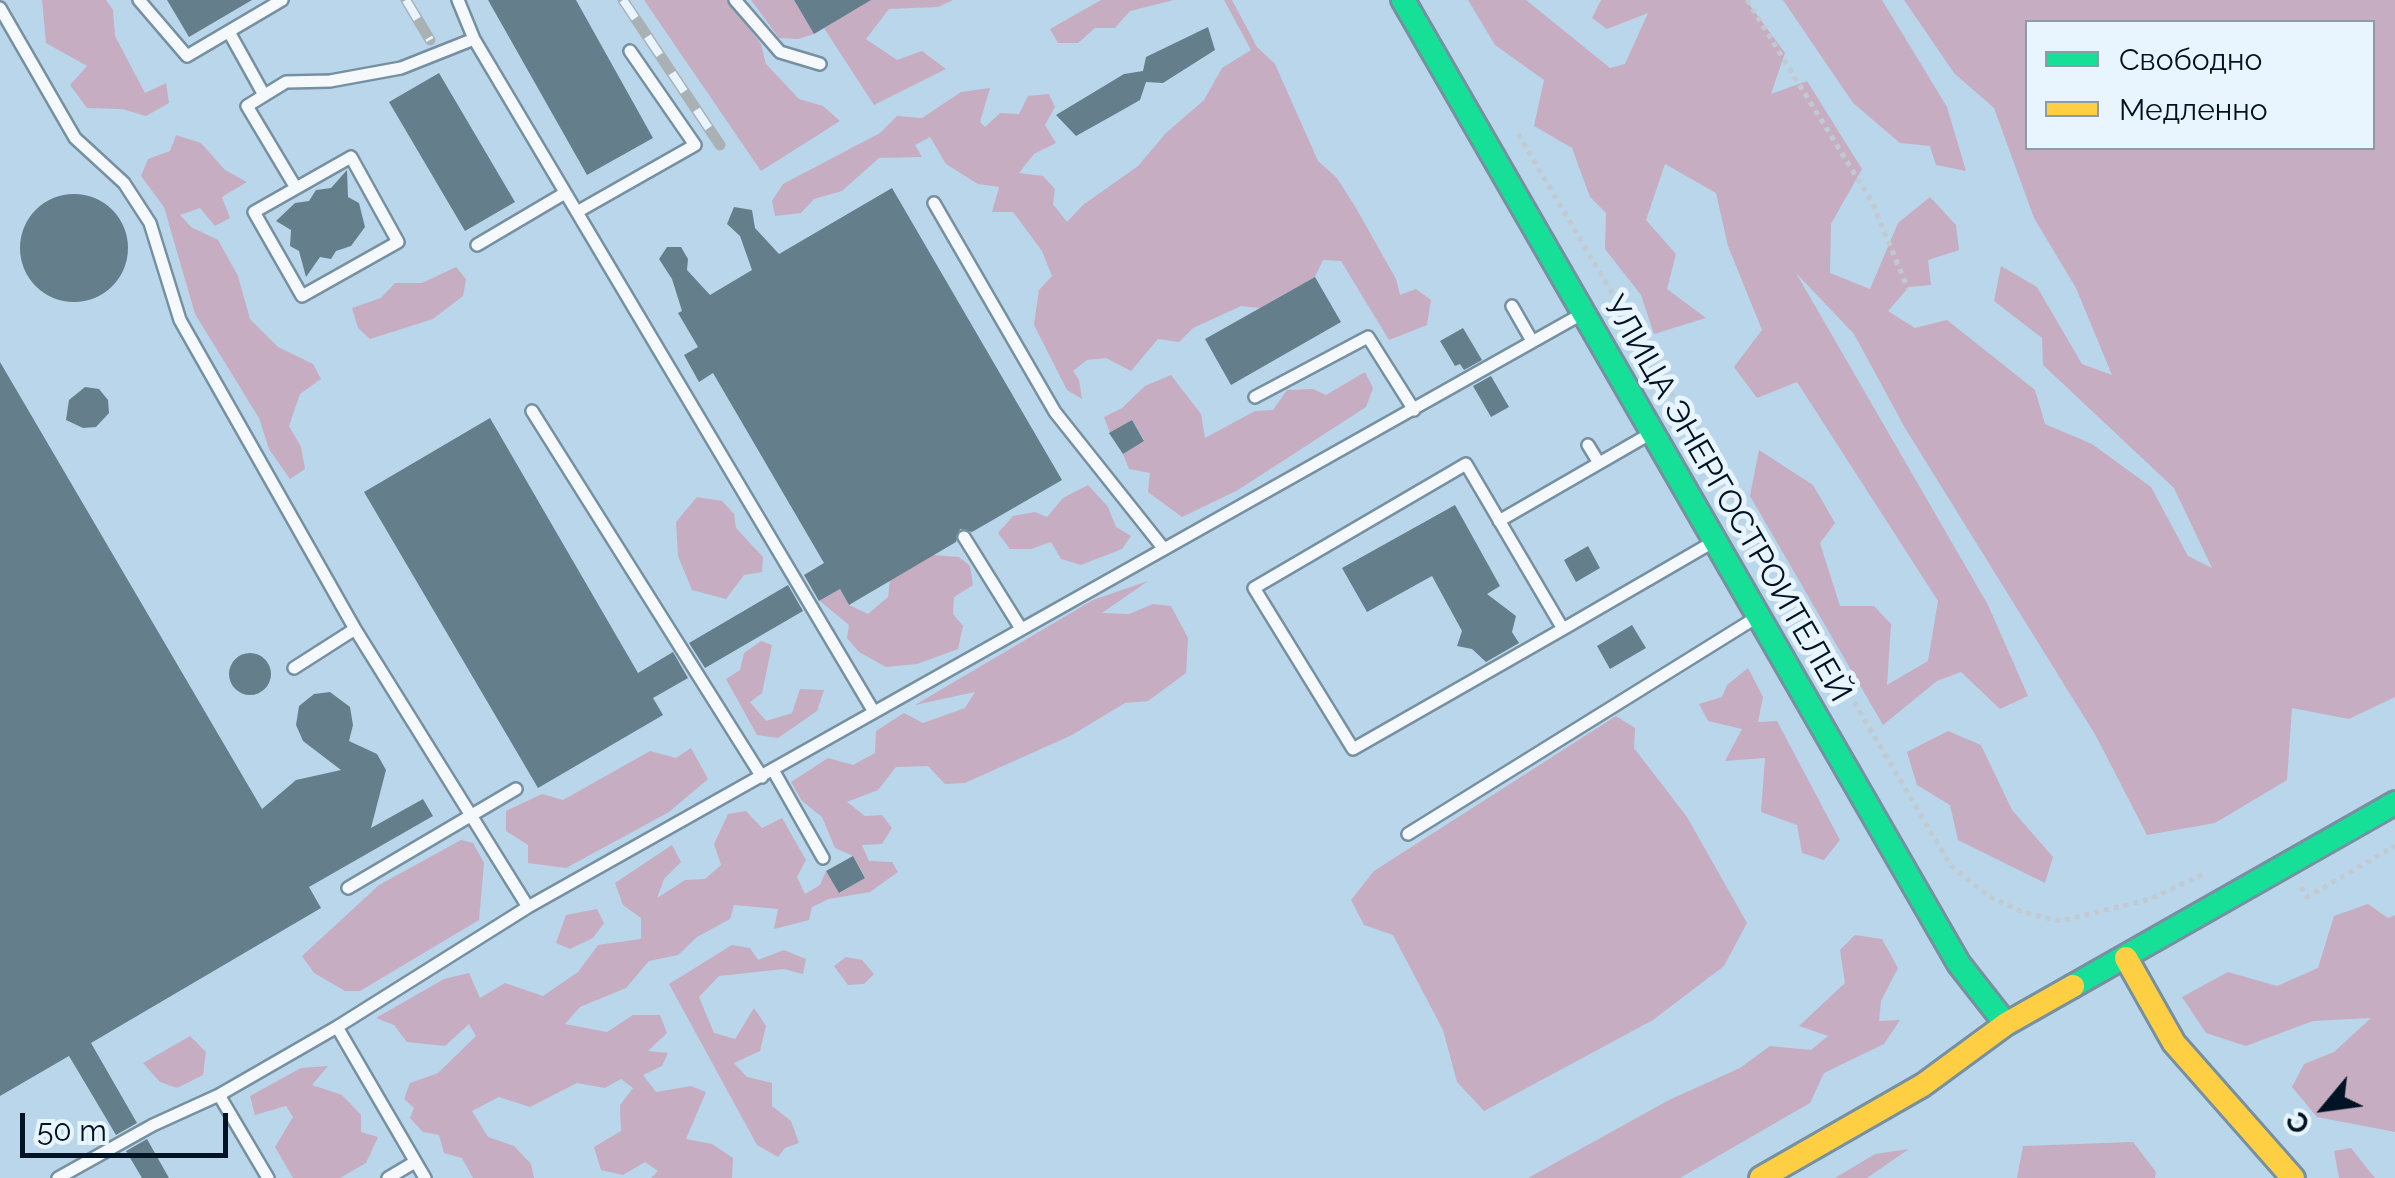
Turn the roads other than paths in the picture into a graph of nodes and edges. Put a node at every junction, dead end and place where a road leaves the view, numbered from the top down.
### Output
1 (139, 0) edge
2 (282, 0) edge
3 (458, 0) edge
4 (735, 0) edge
5 (1403, 0) edge
6 (0, 8) edge
7 (229, 32) junction
8 (474, 39) junction
9 (630, 51) dead end
10 (820, 64) dead end
11 (264, 96) junction
12 (296, 188) junction
13 (565, 193) junction
14 (934, 203) dead end
15 (577, 212) junction
16 (476, 245) dead end
17 (1512, 306) dead end
18 (1583, 314) junction
19 (1532, 341) junction
20 (1255, 397) dead end
21 (1414, 410) junction
22 (532, 411) dead end
23 (1651, 433) junction
24 (1588, 445) dead end
25 (1598, 463) junction
26 (1499, 521) junction
27 (964, 537) dead end
28 (1714, 542) junction
29 (1164, 550) junction
30 (1757, 617) junction
31 (1020, 628) junction
32 (356, 629) junction
33 (1562, 629) junction
34 (294, 668) dead end
35 (874, 712) junction
36 (767, 774) junction
37 (516, 789) dead end
38 (2395, 803) edge
39 (470, 814) junction
40 (1408, 834) dead end
41 (822, 858) dead end
42 (348, 888) dead end
43 (528, 908) junction
44 (2126, 958) junction
45 (2006, 1024) junction
46 (338, 1027) junction
47 (219, 1095) junction
48 (416, 1162) junction
49 (58, 1178) edge
50 (268, 1178) edge
51 (388, 1178) edge
52 (425, 1178) edge
53 (1762, 1178) edge
54 (2293, 1178) edge

1 - 7 lane
2 - 7 lane
3 - 8 lane
4 - 10 lane
5 - 18 main road, УЛИЦА ЭНЕРГОСТРОИТЕЛЕЙ
6 - 32 lane
7 - 11 lane
8 - 11 lane
8 - 13 lane
9 - 15 lane
11 - 12 lane
12 - 12 lane
13 - 15 lane
13 - 16 lane
14 - 29 lane
15 - 35 lane
17 - 19 lane
18 - 19 lane
18 - 23 main road, УЛИЦА ЭНЕРГОСТРОИТЕЛЕЙ
19 - 21 lane
20 - 21 lane
21 - 29 lane
22 - 36 lane
23 - 25 lane
23 - 28 main road, УЛИЦА ЭНЕРГОСТРОИТЕЛЕЙ
24 - 25 lane
25 - 26 lane
26 - 33 lane
26 - 33 lane
27 - 31 lane
28 - 30 main road, УЛИЦА ЭНЕРГОСТРОИТЕЛЕЙ
28 - 33 lane
29 - 31 lane
30 - 40 lane
30 - 45 main road, УЛИЦА ЭНЕРГОСТРОИТЕЛЕЙ
31 - 35 lane
32 - 34 lane
32 - 39 lane
35 - 36 lane
36 - 41 lane
36 - 43 lane
37 - 39 lane
38 - 44 main road
39 - 42 lane
39 - 43 lane
43 - 46 lane
44 - 45 main road
44 - 54 main road
45 - 53 main road
46 - 47 lane
46 - 48 lane
47 - 49 lane
47 - 50 lane
48 - 51 lane
48 - 52 lane

